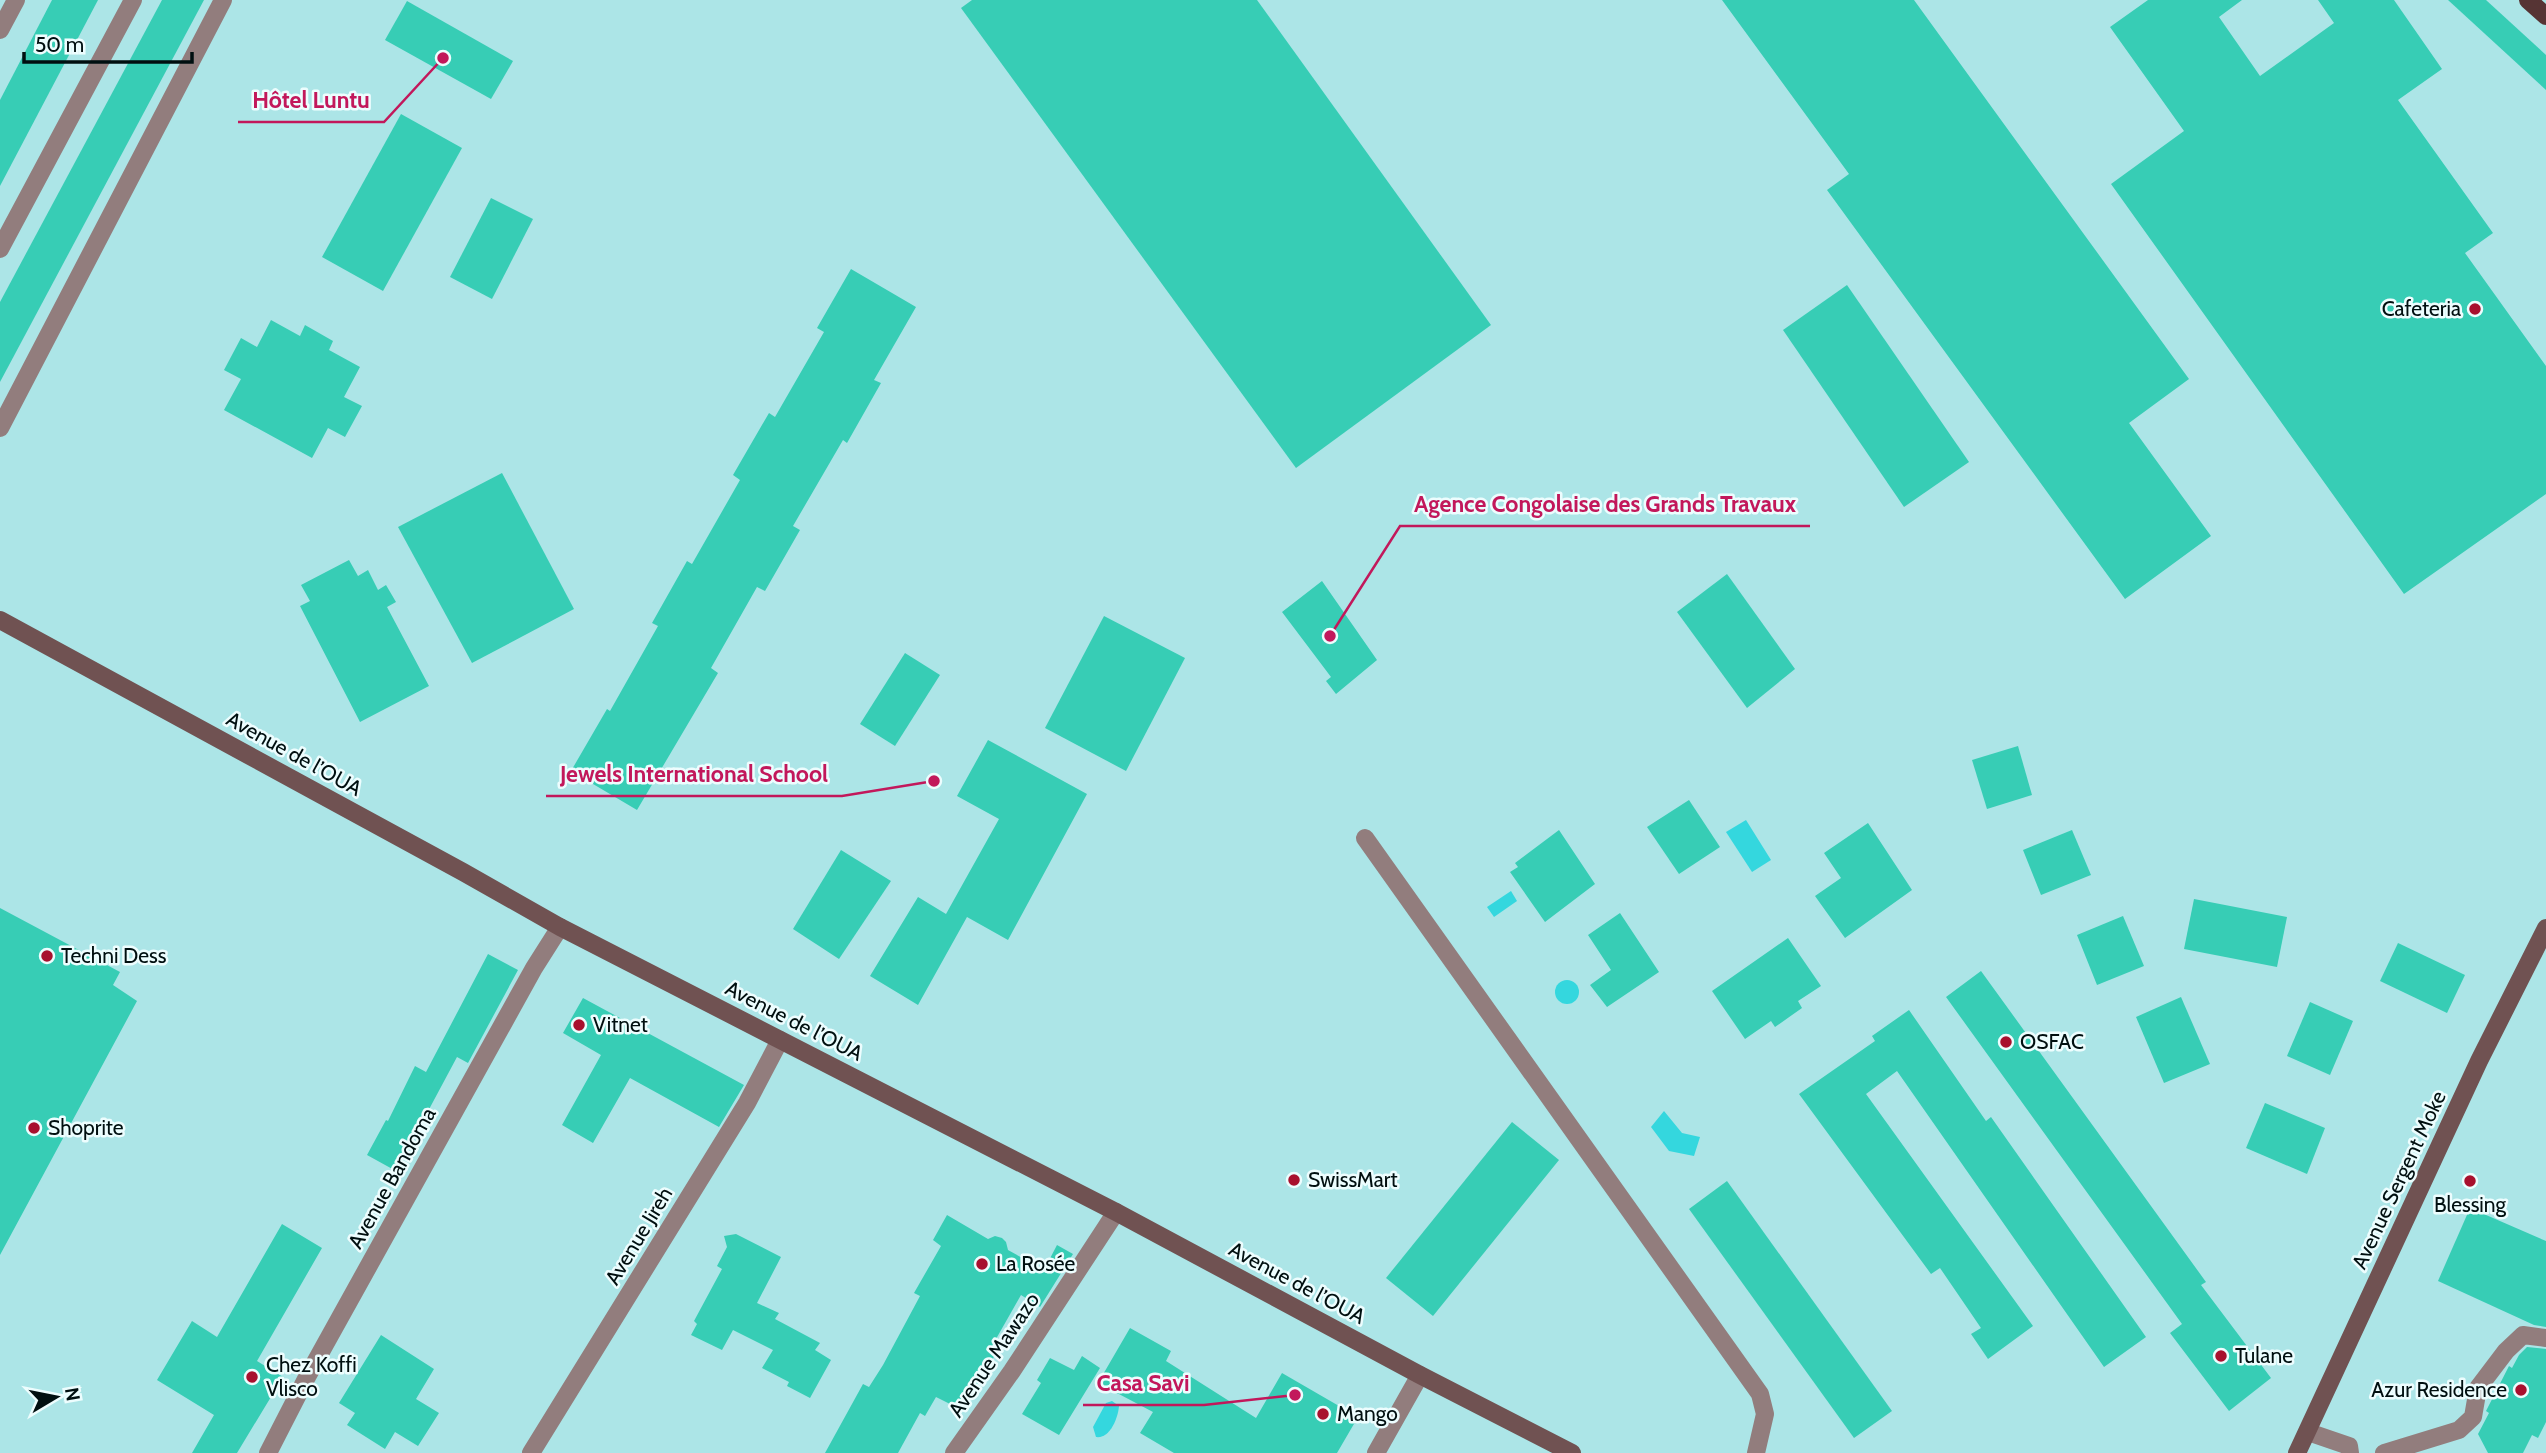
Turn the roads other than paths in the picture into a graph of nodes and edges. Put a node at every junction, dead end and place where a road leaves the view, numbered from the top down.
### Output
1 (16, 0) edge
2 (133, 0) edge
3 (223, 0) edge
4 (2528, 0) edge
5 (2537, 0) edge
6 (2546, 8) edge
7 (2546, 16) edge
8 (0, 30) edge
9 (0, 249) edge
10 (0, 428) edge
11 (0, 620) edge
12 (1365, 838) dead end
13 (560, 927) junction
14 (2546, 928) edge
15 (780, 1040) junction
16 (1116, 1212) junction
17 (2546, 1338) edge
18 (1420, 1375) junction
19 (2308, 1432) junction
20 (268, 1453) edge
21 (531, 1453) edge
22 (954, 1453) edge
23 (1376, 1453) edge
24 (1572, 1453) edge
25 (1756, 1453) edge
26 (2297, 1453) edge
27 (2350, 1453) edge
28 (2384, 1453) edge

1 - 8 street
2 - 9 street
3 - 10 street
4 - 7 main road
5 - 6 main road
11 - 13 main road, Avenue de l’OUA
12 - 25 street
13 - 15 main road, Avenue de l’OUA
13 - 20 street, Avenue Bandoma
14 - 19 main road, Avenue Sergent Moke
15 - 16 main road, Avenue de l’OUA
15 - 21 street, Avenue Jireh
16 - 18 main road, Avenue de l’OUA
16 - 22 street, Avenue Mawazo
17 - 28 street
18 - 23 street
18 - 24 main road, Avenue de l’OUA
19 - 26 main road, Avenue Sergent Moke
19 - 27 street

